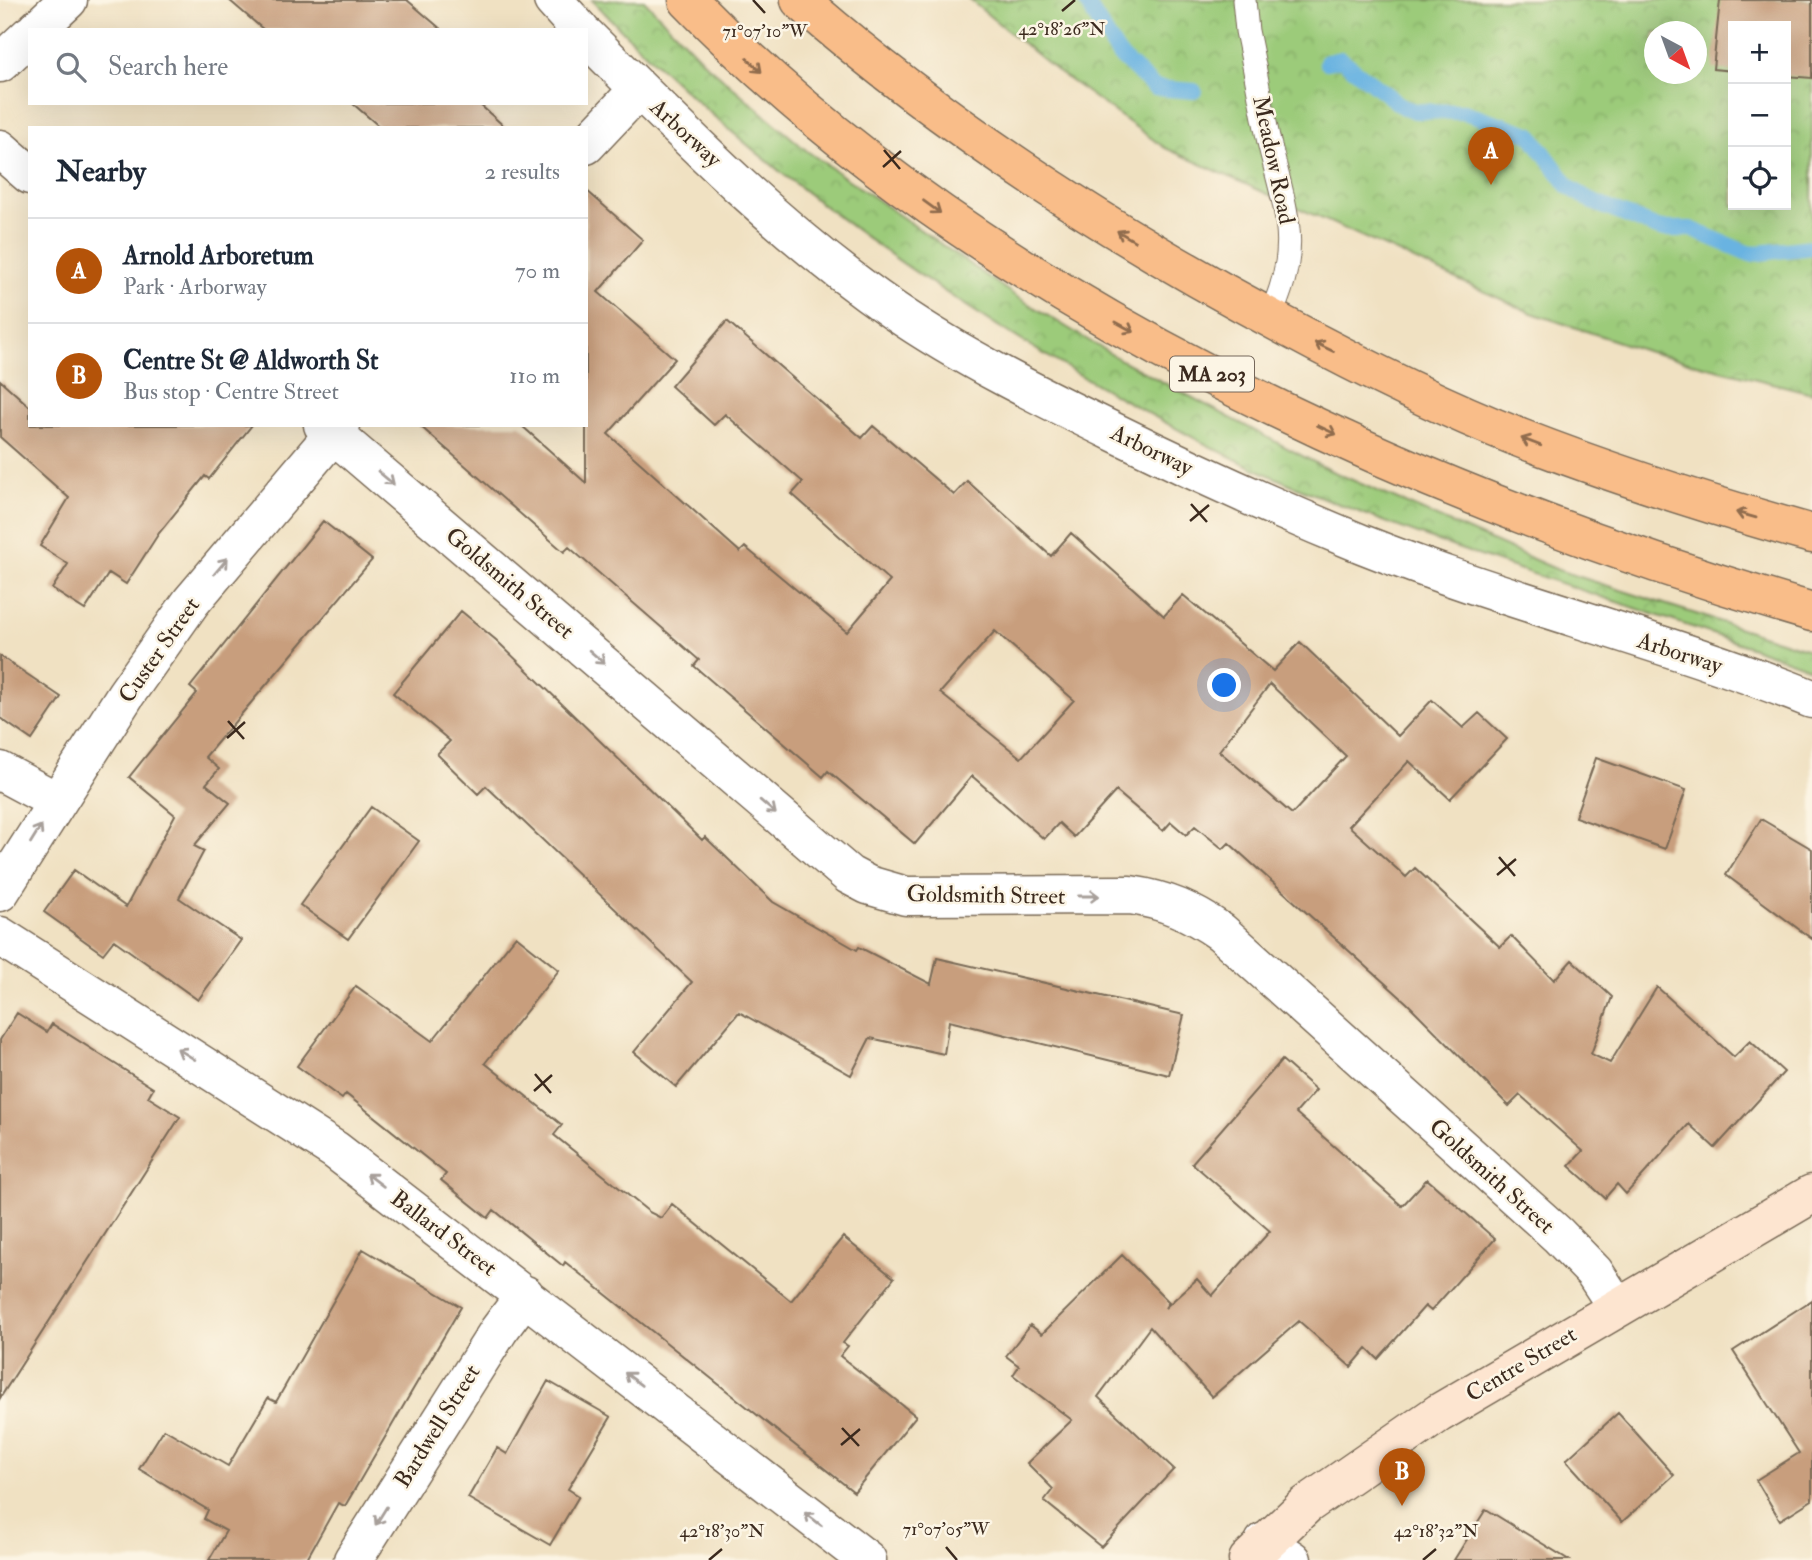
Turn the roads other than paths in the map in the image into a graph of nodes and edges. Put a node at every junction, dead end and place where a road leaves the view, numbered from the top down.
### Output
1 (68, 0) edge
2 (553, 0) edge
3 (688, 0) edge
4 (800, 0) edge
5 (1244, 0) edge
6 (38, 28) edge
7 (578, 28) edge
8 (28, 37) edge
9 (588, 38) edge
10 (0, 63) edge
11 (639, 89) junction
12 (588, 143) edge
13 (0, 149) edge
14 (28, 173) edge
15 (1269, 318) junction
16 (333, 428) edge
17 (1812, 534) edge
18 (1812, 612) edge
19 (1812, 699) edge
20 (0, 771) edge
21 (56, 801) junction
22 (0, 892) edge
23 (0, 936) edge
24 (1812, 1194) edge
25 (525, 1295) junction
26 (1617, 1307) junction
27 (1268, 1554) edge
28 (353, 1560) edge
29 (867, 1560) edge

1 - 6 street
2 - 7 street
3 -> 18 highway, MA 203
15 -> 4 highway
5 - 15 lane, Meadow Road
8 - 10 street
9 - 11 street, Arborway
11 - 12 street
11 - 19 street, Arborway
13 - 14 street
17 -> 15 highway
21 -> 16 street, Custer Street
16 -> 26 street, Goldsmith Street
20 - 21 street
22 -> 21 street, Custer Street
25 -> 23 street, Ballard Street
24 - 26 main road, Centre Street
25 -> 28 street, Bardwell Street
29 -> 25 street, Ballard Street
26 - 27 main road, Centre Street

